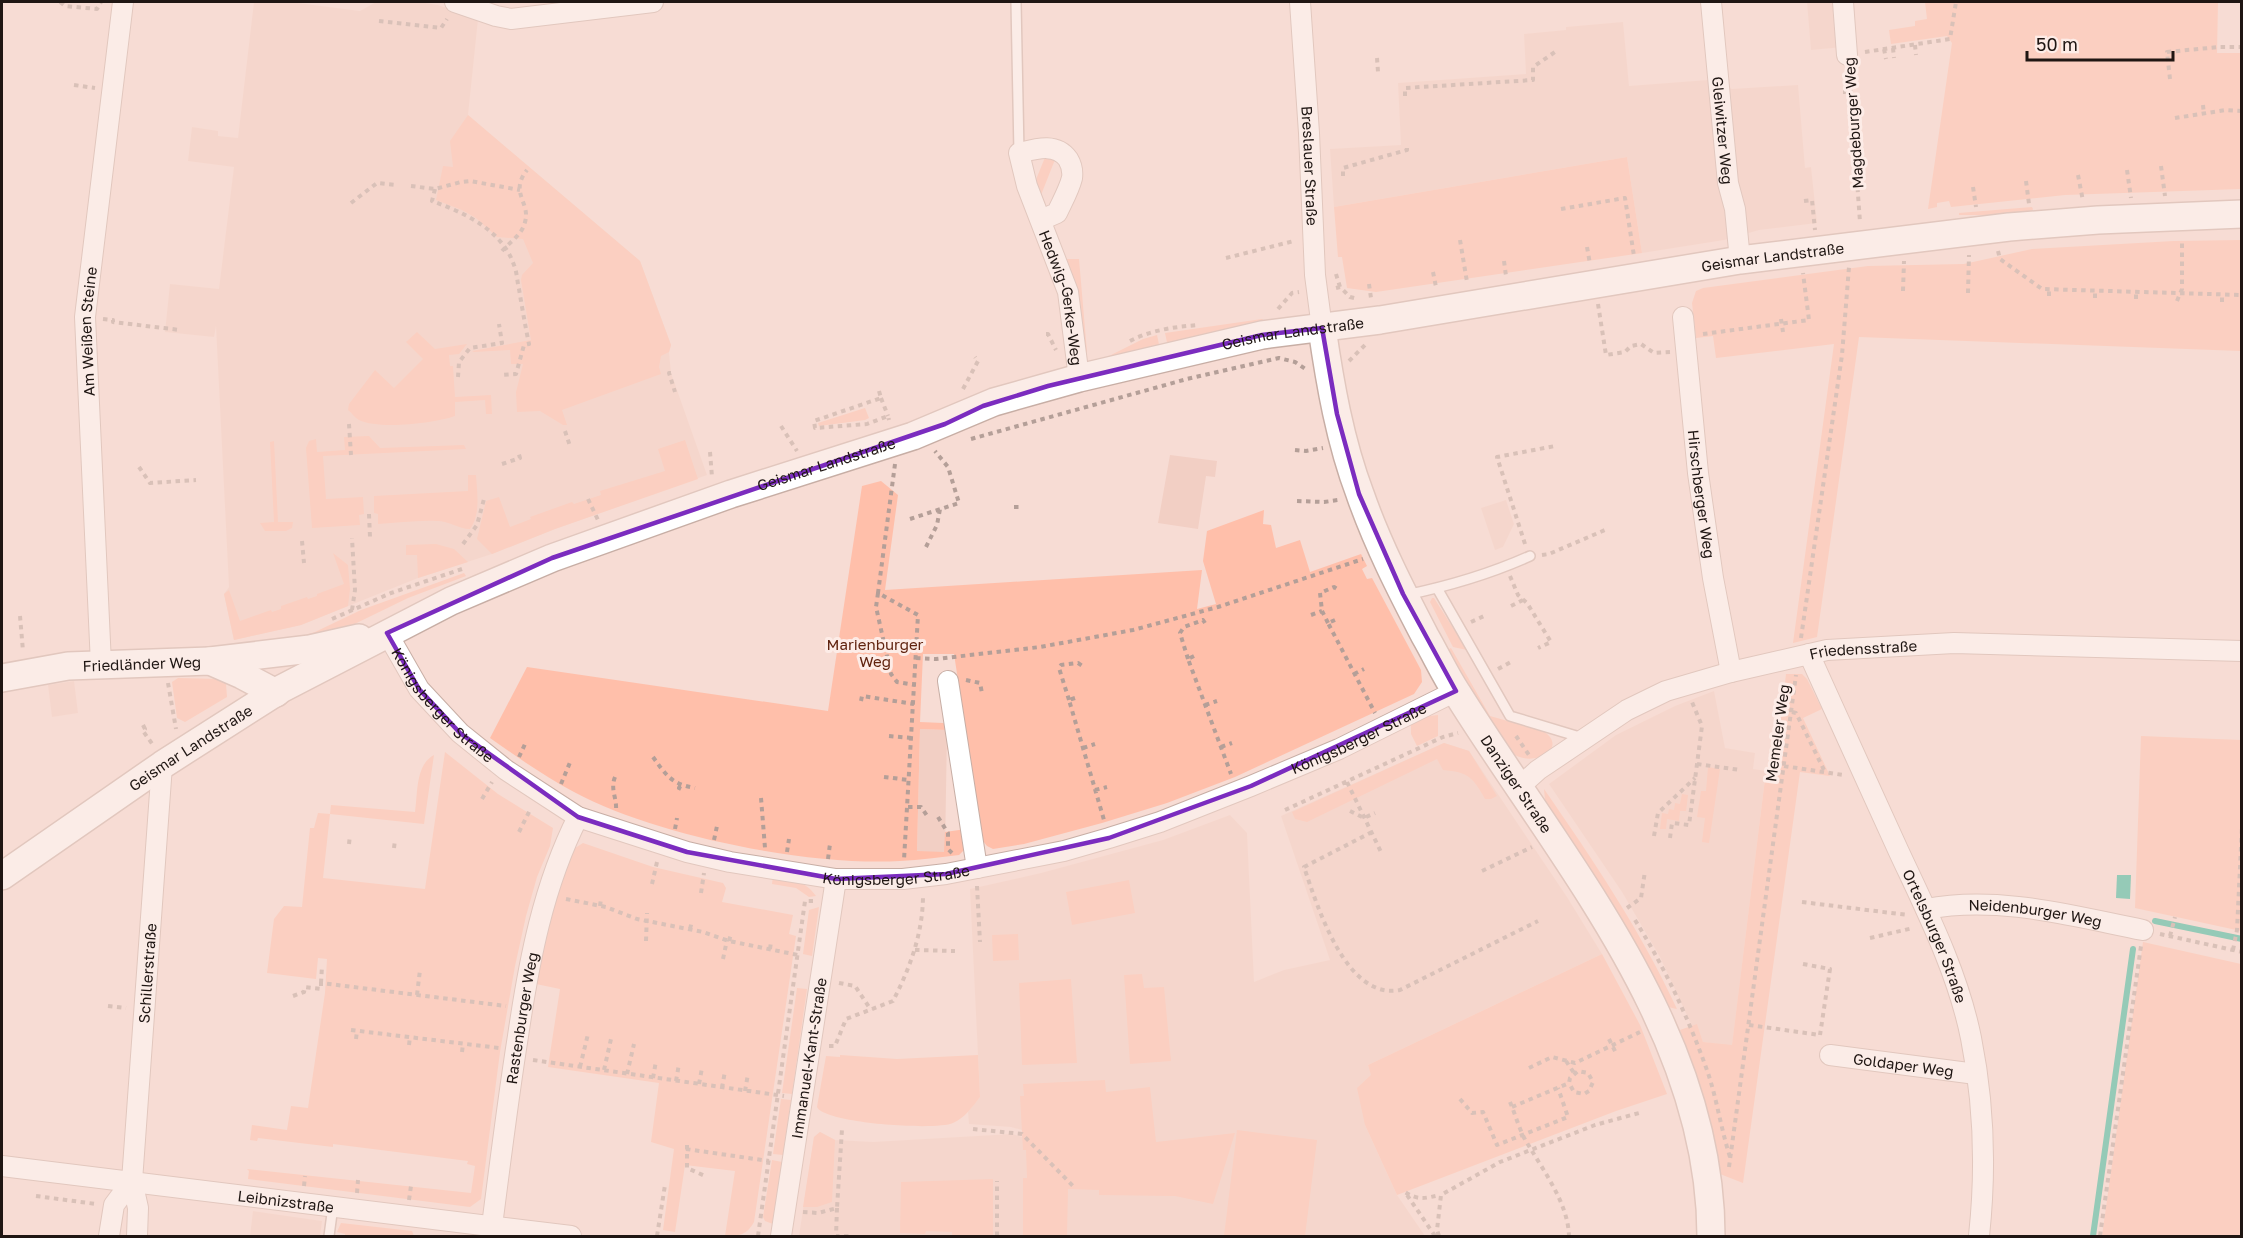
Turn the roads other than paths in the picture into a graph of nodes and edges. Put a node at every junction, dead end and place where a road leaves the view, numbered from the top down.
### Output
1 (123, 2) edge
2 (653, 2) edge
3 (1016, 2) edge
4 (1300, 2) edge
5 (1711, 2) edge
6 (1843, 2) edge
7 (453, 6) edge
8 (1848, 55) road end
9 (1019, 153) junction
10 (2241, 214) edge
11 (1041, 220) junction
12 (1740, 260) junction
13 (1322, 328) junction
14 (1684, 335) road end
15 (1079, 378) junction
16 (1530, 556) road end
17 (1437, 588) junction
18 (1403, 596) junction
19 (387, 633) junction
20 (2241, 651) edge
21 (1804, 655) junction
22 (210, 661) junction
23 (101, 664) junction
24 (1731, 672) junction
25 (2, 678) edge
26 (948, 681) dead end
27 (1456, 691) junction
28 (276, 693) junction
29 (1585, 739) junction
30 (157, 754) junction
31 (1518, 788) junction
32 (578, 817) junction
33 (974, 875) junction
34 (2, 876) edge
35 (836, 879) junction
36 (1929, 917) junction
37 (2143, 930) road end
38 (1828, 1046) road end
39 (1976, 1074) junction
40 (2, 1166) edge
41 (132, 1181) junction
42 (333, 1206) junction
43 (492, 1226) junction
44 (781, 1233) edge
45 (109, 1236) edge
46 (137, 1236) edge
47 (329, 1236) edge
48 (571, 1236) edge
49 (1711, 1236) edge
50 (1979, 1236) edge

1 - 23 street, Am Weißen Steine
2 - 7 street
3 - 9 lane, Hedwig-Gerke-Weg
4 - 13 street, Breslauer Straße
5 - 12 street, Gleiwitzer Weg
6 - 8 street, Magdeburger Weg
9 - 11 street, Hedwig-Gerke-Weg
9 - 11 street, Hedwig-Gerke-Weg
10 - 12 main road, Geismar Landstraße
11 - 15 street, Hedwig-Gerke-Weg
12 - 13 main road, Geismar Landstraße
13 - 15 main road, Geismar Landstraße
13 - 18 main road, Danziger Straße
14 - 24 street, Hirschberger Weg
15 - 19 main road, Geismar Landstraße
16 - 17 lane
17 - 18 lane
17 - 29 lane
18 - 27 main road, Danziger Straße
19 - 22 main road, Geismar Landstraße
19 - 28 main road, Geismar Landstraße
19 - 32 street, Königsberger Straße
20 - 21 street, Friedensstraße
21 - 24 street, Friedensstraße
21 - 36 street, Ortelsburger Straße
22 - 23 main road, Friedländer Weg
22 - 28 main road, Friedländer Weg
23 - 25 main road, Friedländer Weg
24 - 29 street, Friedensstraße
26 - 33 street
27 - 31 main road, Danziger Straße
27 - 33 street, Königsberger Straße
28 - 30 main road, Geismar Landstraße
29 - 31 street, Friedensstraße
30 - 34 main road, Geismar Landstraße
30 - 41 street, Schillerstraße
31 - 49 main road, Danziger Straße
32 - 35 street, Königsberger Straße
32 - 43 street, Rastenburger Weg
33 - 35 street, Königsberger Straße
35 - 44 street, Immanuel-Kant-Straße
36 - 37 street, Neidenburger Weg
36 - 39 street, Ortelsburger Straße
38 - 39 street, Goldaper Weg
39 - 50 street, Ortelsburger Straße
40 - 41 street, Leibnizstraße
41 - 42 street, Leibnizstraße
41 - 45 street
41 - 46 street, Schillerstraße
42 - 43 street, Leibnizstraße
42 - 47 lane
43 - 48 street, Leibnizstraße

